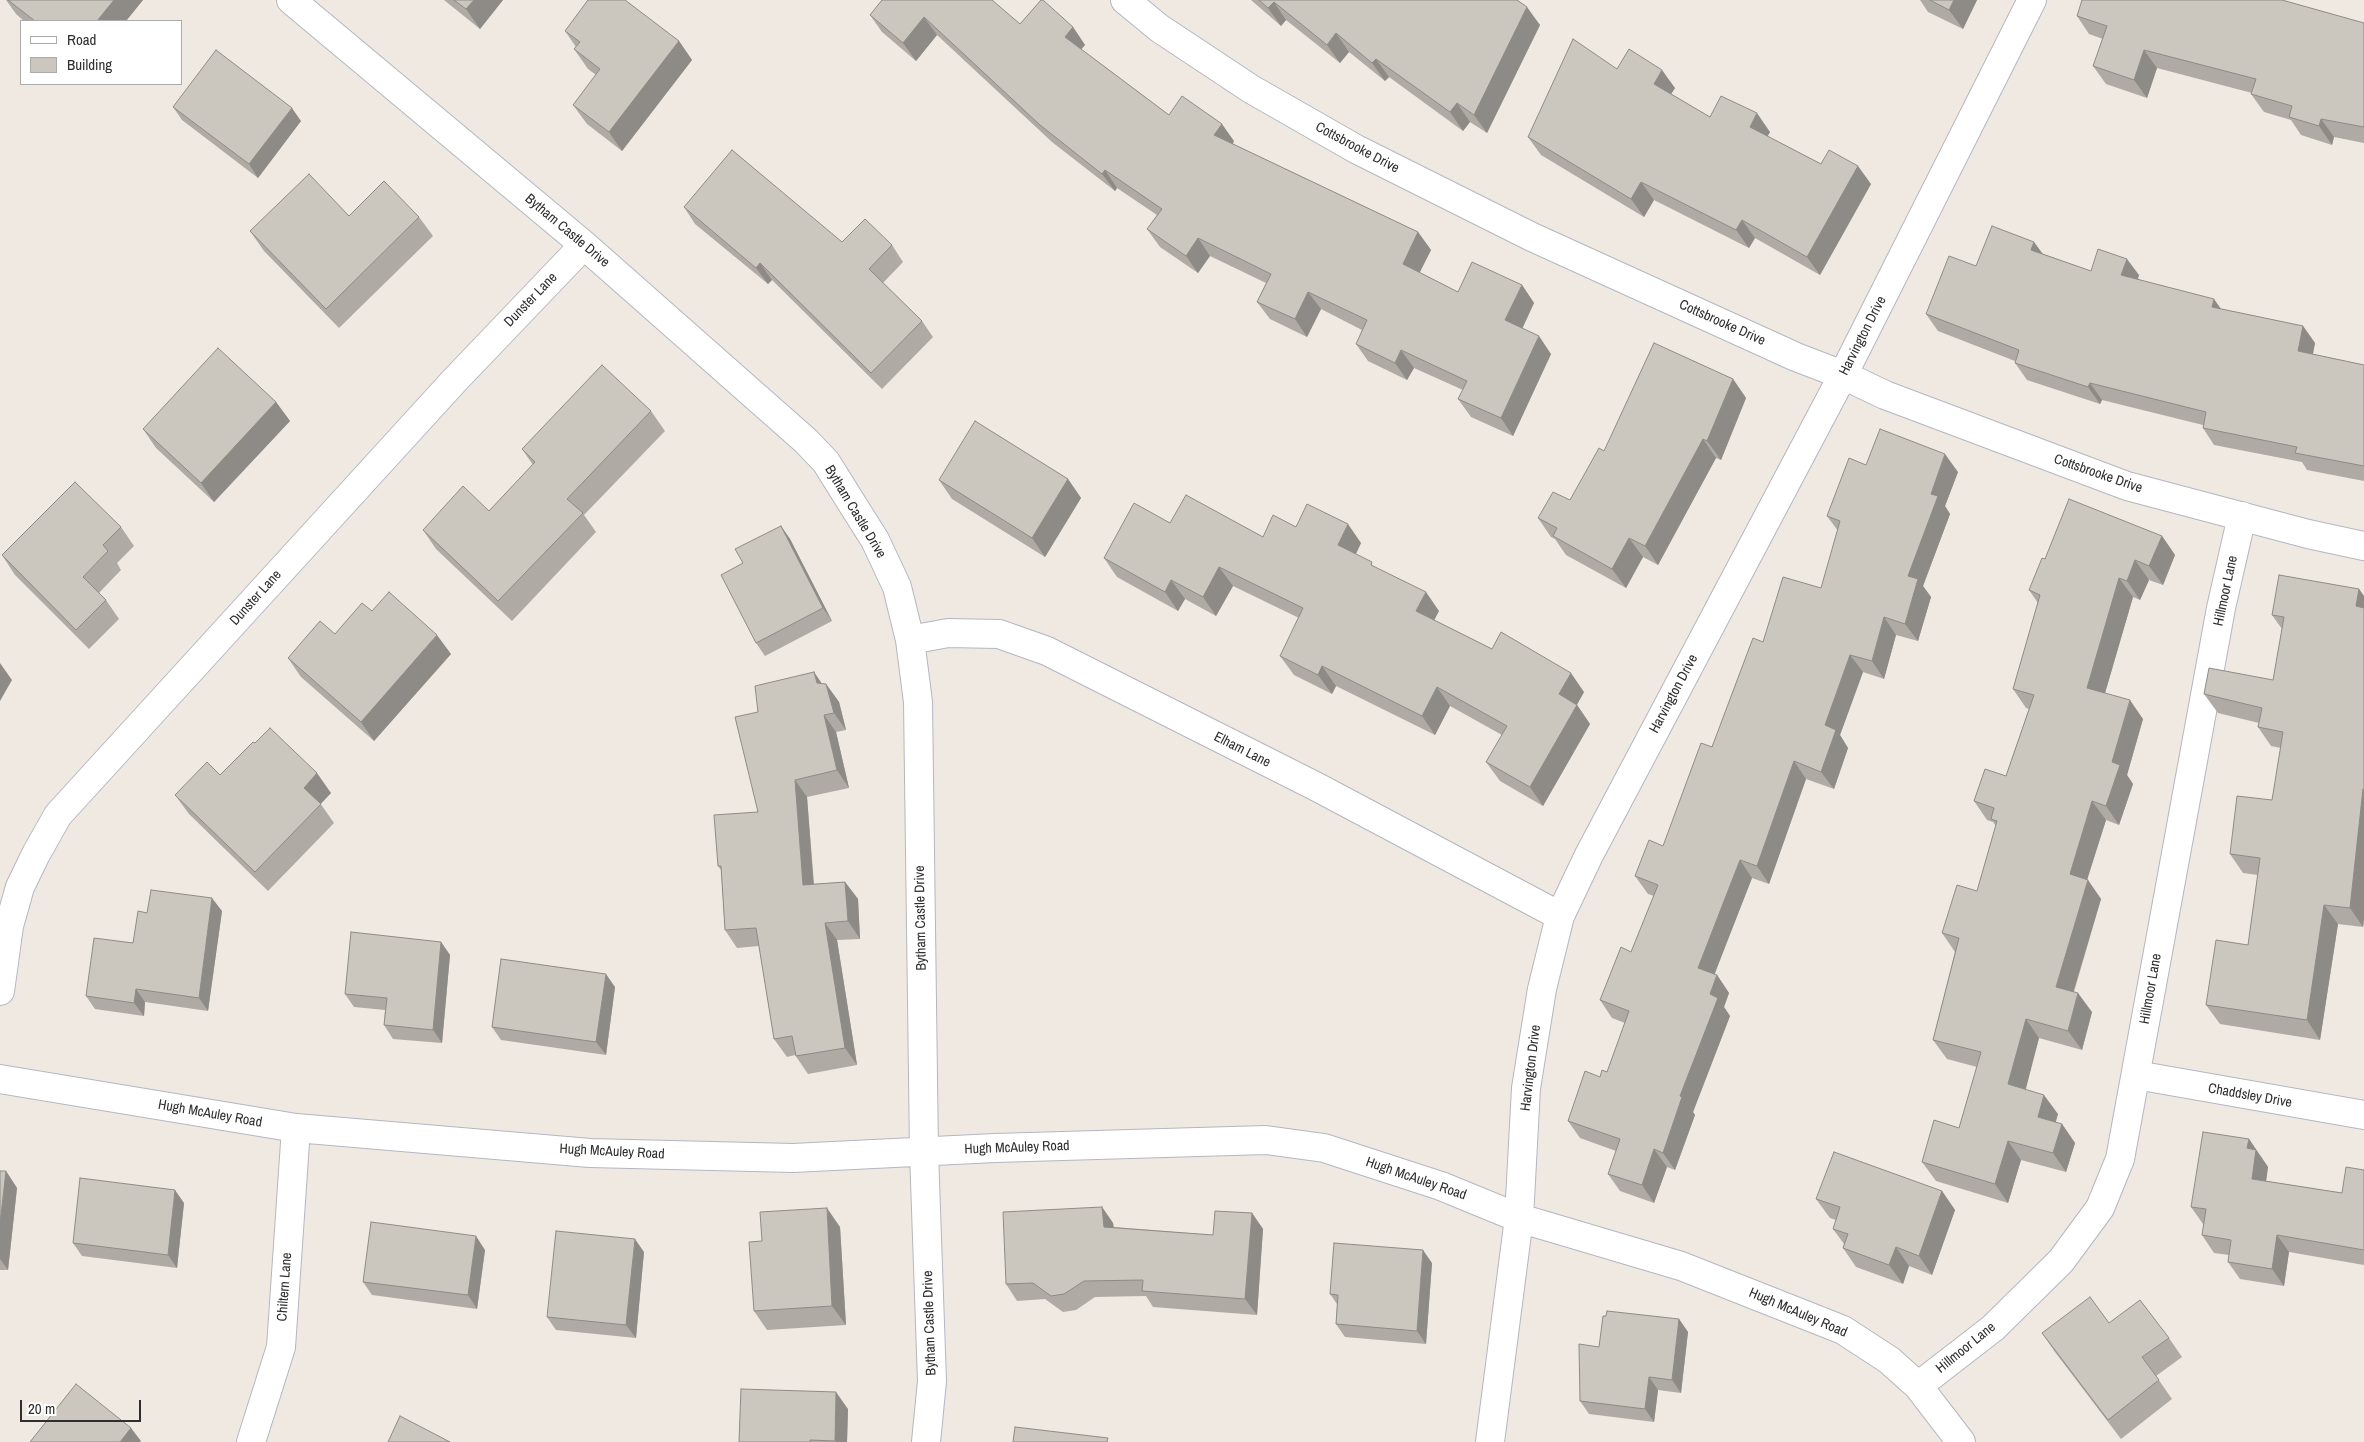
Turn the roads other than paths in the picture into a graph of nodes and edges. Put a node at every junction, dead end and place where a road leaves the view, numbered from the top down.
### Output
1 (291, 0) edge
2 (1124, 0) edge
3 (2032, 0) edge
4 (584, 245) junction
5 (1843, 374) junction
6 (2242, 516) junction
7 (2364, 546) edge
8 (910, 640) junction
9 (1560, 916) junction
10 (0, 991) edge
11 (2136, 1075) junction
12 (0, 1078) edge
13 (2364, 1115) edge
14 (296, 1128) junction
15 (924, 1152) junction
16 (1519, 1218) junction
17 (1918, 1386) junction
18 (251, 1442) edge
19 (926, 1442) edge
20 (1490, 1442) edge
21 (1961, 1442) edge

1 - 4 street, Bytham Castle Drive
2 - 5 street, Cottsbrooke Drive
3 - 5 street, Harvington Drive
4 - 8 street, Bytham Castle Drive
4 - 10 street, Dunster Lane
5 - 6 street, Cottsbrooke Drive
5 - 9 street, Harvington Drive
6 - 7 street, Cottsbrooke Drive
6 - 11 street, Hillmoor Lane
8 - 9 street, Elham Lane
8 - 15 street, Bytham Castle Drive
9 - 16 street, Harvington Drive
11 - 13 street, Chaddsley Drive
11 - 17 street, Hillmoor Lane
12 - 14 street, Hugh McAuley Road
14 - 15 street, Hugh McAuley Road
14 - 18 street, Chiltern Lane
15 - 16 street, Hugh McAuley Road
15 - 19 street, Bytham Castle Drive
16 - 17 street, Hugh McAuley Road
16 - 20 street, Harvington Drive
17 - 21 street, Hugh McAuley Road

